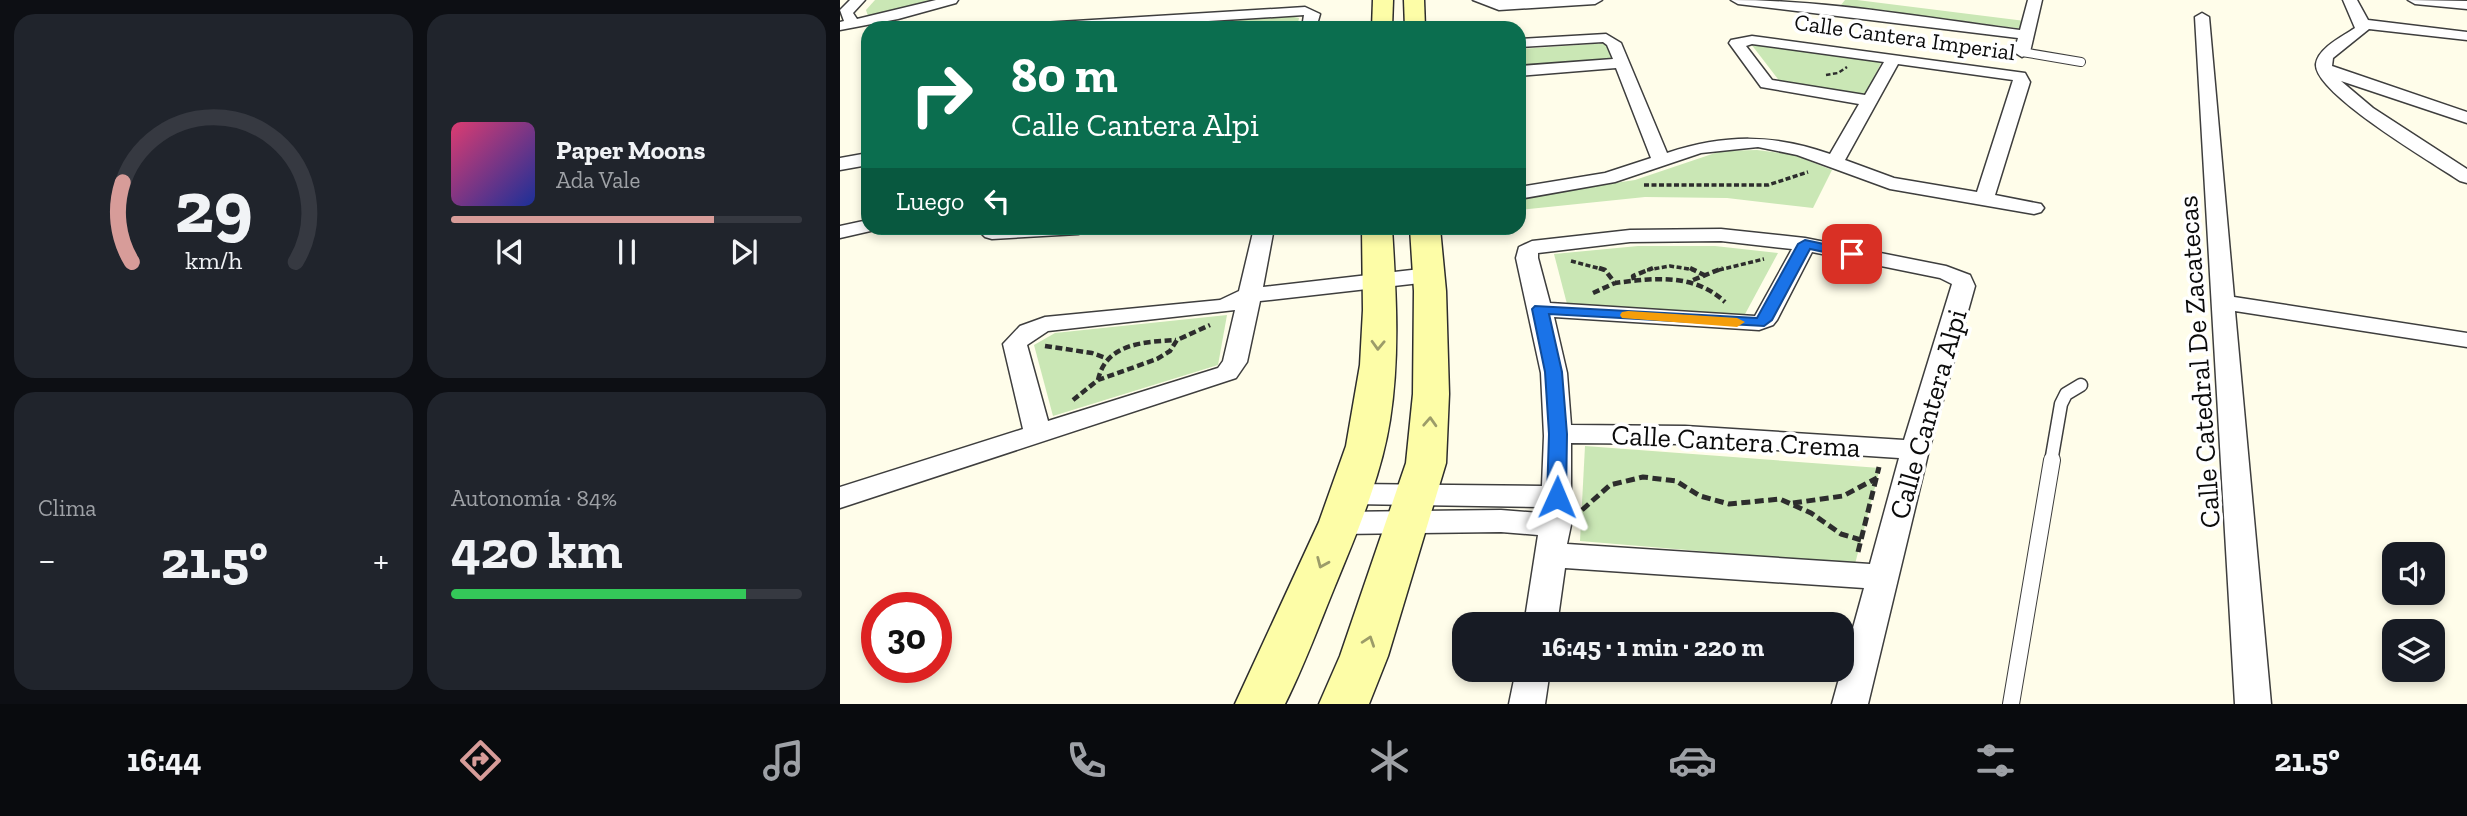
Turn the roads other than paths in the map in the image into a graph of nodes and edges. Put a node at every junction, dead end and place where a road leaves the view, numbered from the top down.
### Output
1 (858, 0) edge
2 (951, 0) edge
3 (1383, 0) edge
4 (1414, 0) edge
5 (1480, 0) edge
6 (1595, 0) edge
7 (1738, 0) edge
8 (1870, 0) edge
9 (2035, 0) edge
10 (2350, 0) edge
11 (2415, 0) edge
12 (1563, 1) edge
13 (1821, 4) edge
14 (2467, 5) edge
15 (1921, 6) dead end
16 (2202, 17) dead end
17 (2012, 18) dead end
18 (1205, 21) edge
19 (1311, 21) edge
20 (1382, 21) edge
21 (1415, 21) edge
22 (846, 24) edge
23 (2363, 24) junction
24 (2028, 27) junction
25 (2467, 36) edge
26 (1526, 43) edge
27 (2022, 52) joint
28 (1894, 58) junction
29 (1622, 62) junction
30 (2081, 62) dead end
31 (1526, 70) edge
32 (2325, 71) junction
33 (1871, 102) junction
34 (2467, 118) edge
35 (861, 160) edge
36 (1661, 161) junction
37 (840, 164) edge
38 (1826, 167) junction
39 (2467, 177) edge
40 (1526, 185) edge
41 (1547, 187) junction
42 (1526, 191) edge
43 (1984, 201) junction
44 (2034, 208) dead end
45 (861, 228) edge
46 (840, 232) edge
47 (1261, 235) edge
48 (1377, 235) edge
49 (1426, 235) edge
50 (1805, 244) junction
51 (1430, 283) junction
52 (1380, 288) junction
53 (2225, 302) junction
54 (1233, 309) junction
55 (1540, 309) junction
56 (2467, 340) edge
57 (2081, 385) dead end
58 (1558, 434) junction
59 (1038, 435) junction
60 (1915, 450) junction
61 (840, 498) edge
62 (1345, 508) junction
63 (1413, 508) junction
64 (1572, 509) junction
65 (1552, 555) junction
66 (1869, 570) junction
67 (1542, 612) edge
68 (1531, 682) edge
69 (1260, 704) edge
70 (1343, 704) edge
71 (1527, 704) edge
72 (1850, 704) edge
73 (2011, 704) edge
74 (2253, 704) edge

1 - 22 street
2 - 22 street
3 - 20 main road
4 - 21 main road
5 - 12 street
6 - 12 street
7 - 13 street
8 - 15 street
9 - 24 street
10 - 23 street
11 - 14 street
13 - 24 street
16 - 53 street, Calle Catedral De Zacatecas
17 - 24 street
18 - 19 street
23 - 25 street
23 - 32 street
24 - 27 street
26 - 29 street
27 - 30 lane
28 - 33 street
28 - 33 street, Calle Cantera Imperial
28 - 43 street, Calle Cantera Imperial
29 - 31 street
29 - 36 street
32 - 34 street
32 - 39 street
33 - 38 street
35 - 37 street
36 - 38 street
36 - 41 street
38 - 43 street
40 - 41 street
41 - 42 street
43 - 44 street
45 - 46 street
47 - 54 street
48 - 52 main road
49 - 51 main road
50 - 55 street
50 - 55 street, Calle Cantera Alpi
50 - 60 street, Calle Cantera Alpi
51 - 52 street
63 -> 51 main road
52 - 54 street
52 -> 62 main road
53 - 56 street
53 - 74 street, Calle Catedral De Zacatecas
54 - 59 street
54 - 59 street
55 - 58 street, Calle Cantera Alpi
57 - 73 lane
58 - 60 street, Calle Cantera Crema
58 - 64 street, Calle Cantera Alpi
59 - 61 street
60 - 66 street, Calle Cantera Alpi
62 - 63 street
62 -> 69 main road
63 - 64 street
70 -> 63 main road
64 - 65 street, Calle Cantera Alpi
65 - 66 street
65 - 67 street, Calle Cantera Alpi
66 - 72 street, Calle Cantera Alpi
68 - 71 street

